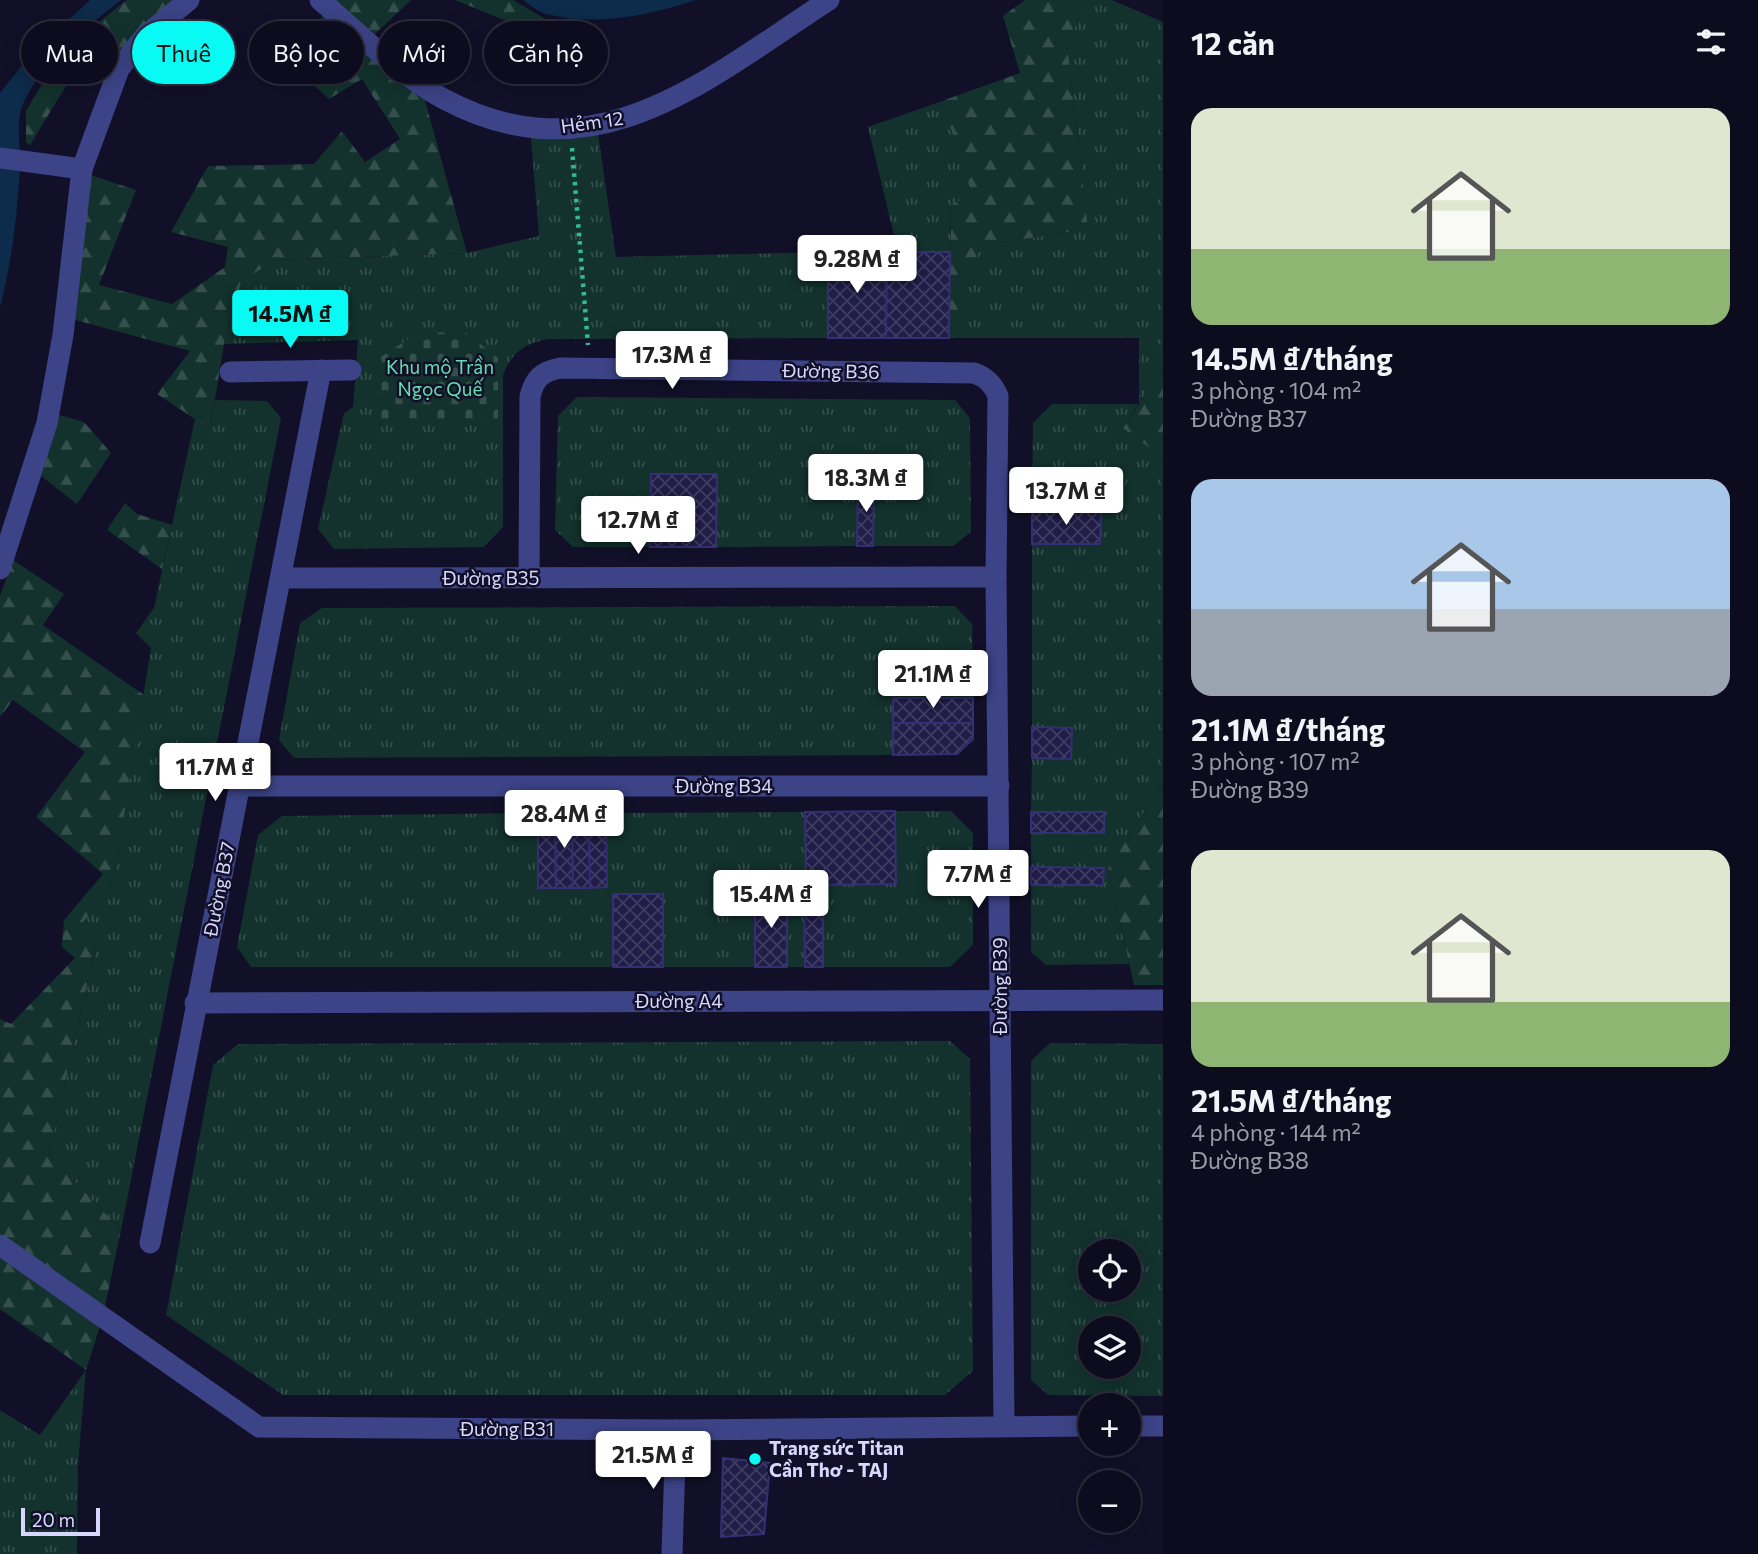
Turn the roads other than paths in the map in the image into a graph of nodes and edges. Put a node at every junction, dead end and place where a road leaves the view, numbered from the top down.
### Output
1 (189, 0) edge
2 (320, 0) edge
3 (829, 0) edge
4 (0, 158) edge
5 (82, 169) junction
6 (321, 370) junction
7 (351, 370) dead end
8 (230, 372) dead end
9 (989, 381) joint
10 (0, 569) edge
11 (996, 577) junction
12 (281, 578) junction
13 (529, 578) junction
14 (239, 786) junction
15 (999, 786) junction
16 (1000, 1000) junction
17 (1163, 1000) edge
18 (195, 1003) junction
19 (150, 1243) dead end
20 (0, 1245) edge
21 (1004, 1426) junction
22 (1078, 1426) edge
23 (1141, 1426) edge
24 (1163, 1426) edge
25 (676, 1430) junction
26 (672, 1554) edge

1 - 5 street
2 - 3 street, Hẻm 12
4 - 5 street
5 - 10 street
6 - 7 street
6 - 8 street
6 - 12 street, Đường B37
9 - 11 street, Đường B39
9 - 13 street, Đường B36
11 - 13 street, Đường B35
11 - 15 street, Đường B39
12 - 13 street, Đường B35
12 - 14 street, Đường B37
14 - 15 street, Đường B34
14 - 18 street, Đường B37
15 - 16 street, Đường B39
16 - 17 street, Đường A4
16 - 18 street, Đường A4
16 - 21 street, Đường B39
18 - 19 street, Đường B37
20 - 25 street, Đường B31
21 - 22 street, Đường B31
21 - 25 street, Đường B31
23 - 24 street
25 - 26 street

